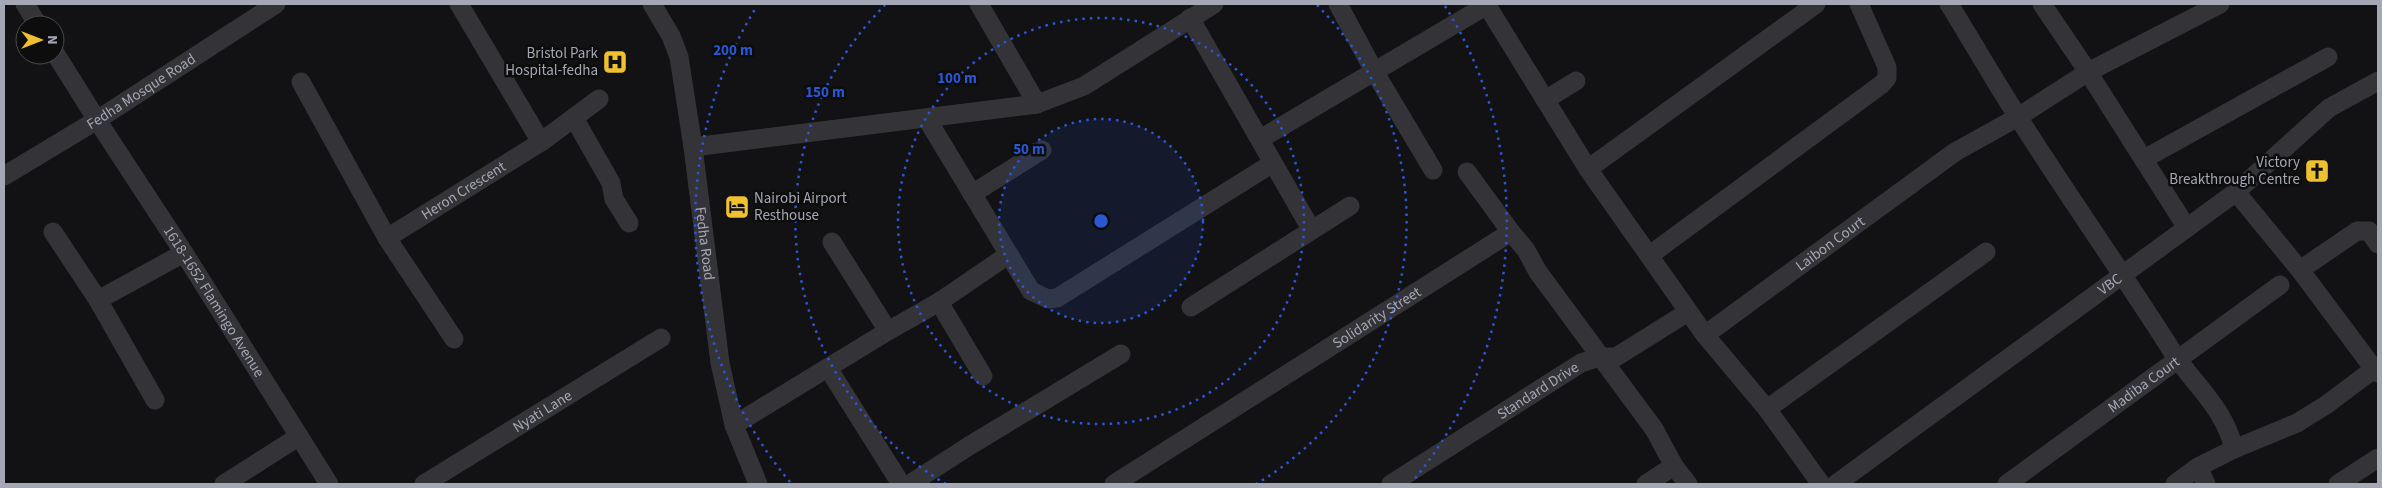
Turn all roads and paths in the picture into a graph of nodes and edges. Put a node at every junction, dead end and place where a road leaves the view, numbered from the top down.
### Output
1 (25, 4) edge
2 (276, 4) edge
3 (652, 4) edge
4 (1214, 4) edge
5 (1338, 4) edge
6 (1486, 4) edge
7 (1816, 4) edge
8 (1859, 4) edge
9 (1949, 4) edge
10 (2042, 4) edge
11 (2220, 4) edge
12 (466, 6) edge
13 (988, 7) edge
14 (252, 10) edge
15 (32, 15) edge
16 (1190, 18) junction
17 (2328, 57) dead end
18 (63, 65) edge
19 (1374, 71) junction
20 (2088, 72) junction
21 (1576, 81) dead end
22 (2378, 81) edge
23 (302, 82) dead end
24 (599, 99) dead end
25 (1545, 100) junction
26 (1038, 104) junction
27 (2018, 117) junction
28 (574, 118) junction
29 (927, 119) junction
30 (97, 120) junction
31 (1260, 139) junction
32 (541, 142) junction
33 (693, 147) junction
34 (1042, 150) dead end
35 (2144, 159) junction
36 (1273, 163) junction
37 (1588, 169) junction
38 (1434, 170) dead end
39 (1467, 172) dead end
40 (4, 176) edge
41 (2236, 192) junction
42 (972, 194) junction
43 (1350, 206) dead end
44 (629, 223) dead end
45 (2372, 224) edge
46 (2187, 228) junction
47 (1311, 229) junction
48 (54, 232) dead end
49 (1511, 232) junction
50 (387, 238) junction
51 (832, 242) dead end
52 (2378, 244) edge
53 (184, 252) junction
54 (1986, 252) dead end
55 (1008, 255) junction
56 (1650, 255) junction
57 (2300, 270) junction
58 (2124, 275) junction
59 (2280, 285) dead end
60 (98, 300) junction
61 (939, 302) junction
62 (1191, 307) dead end
63 (1688, 312) junction
64 (888, 330) junction
65 (1705, 335) junction
66 (662, 338) dead end
67 (454, 339) dead end
68 (1121, 354) dead end
69 (1599, 358) junction
70 (2177, 359) junction
71 (828, 368) junction
72 (2376, 371) edge
73 (983, 376) dead end
74 (156, 400) dead end
75 (1767, 409) junction
76 (734, 425) junction
77 (298, 437) junction
78 (2234, 448) junction
79 (2378, 458) edge
80 (1674, 466) junction
81 (2202, 476) edge
82 (224, 484) edge
83 (329, 484) edge
84 (424, 484) edge
85 (758, 484) edge
86 (901, 484) edge
87 (910, 484) edge
88 (1114, 484) edge
89 (1391, 484) edge
90 (1646, 484) edge
91 (1688, 484) edge
92 (1821, 484) edge
93 (1836, 484) edge
94 (2007, 484) edge
95 (2175, 484) edge
96 (2338, 484) edge

1 - 15 street
2 - 14 street, Fedha Mosque Road
3 - 33 street, Fedha Road
4 - 16 street
5 - 19 street
6 - 19 street
6 - 25 street
7 - 37 street
8 - 56 street
9 - 27 street
10 - 20 street
11 - 20 street, Laibon Court
12 - 32 street
13 - 26 street
14 - 30 street, Fedha Mosque Road
16 - 26 street
16 - 31 street
17 - 35 street
18 - 30 street, 1618-1652 Flamingo Avenue
19 - 31 street
19 - 38 street
20 - 27 street, Laibon Court
20 - 35 street
21 - 25 street
22 - 41 street, VBC
23 - 50 street
24 - 28 street, Heron Crescent
25 - 37 street
26 - 29 street
27 - 58 street
27 - 65 street, Laibon Court
28 - 32 street, Heron Crescent
28 - 44 street
29 - 33 street
29 - 42 street
30 - 40 street, Fedha Mosque Road
30 - 53 street, 1618-1652 Flamingo Avenue
31 - 36 street
32 - 50 street, Heron Crescent
33 - 76 street, Fedha Road
34 - 42 street
35 - 46 street
36 - 47 street
36 - 55 street
37 - 56 street
39 - 49 street
41 - 46 street, VBC
41 - 57 street
42 - 55 street
43 - 47 street
45 - 52 street
45 - 57 street
46 - 58 street, VBC
47 - 62 street
48 - 60 street
49 - 69 street
49 - 88 street, Solidarity Street
50 - 67 street
51 - 64 street
53 - 60 street
53 - 77 street, 1618-1652 Flamingo Avenue
54 - 75 street
55 - 61 street
56 - 63 street
57 - 72 street
58 - 70 street
58 - 93 street, VBC
59 - 70 street, Madiba Court
60 - 74 street
61 - 64 street
61 - 73 street
63 - 65 street
63 - 69 street, Standard Drive
64 - 71 street
65 - 75 street
66 - 84 street, Nyati Lane
68 - 87 street
69 - 80 street
69 - 89 street, Standard Drive
70 - 78 street
70 - 94 street, Madiba Court
71 - 76 street
71 - 86 street
72 - 78 street
75 - 92 street
76 - 85 street, Fedha Road
77 - 82 street
77 - 83 street, 1618-1652 Flamingo Avenue
78 - 81 street
79 - 96 street
80 - 90 street
80 - 91 street
81 - 95 street

